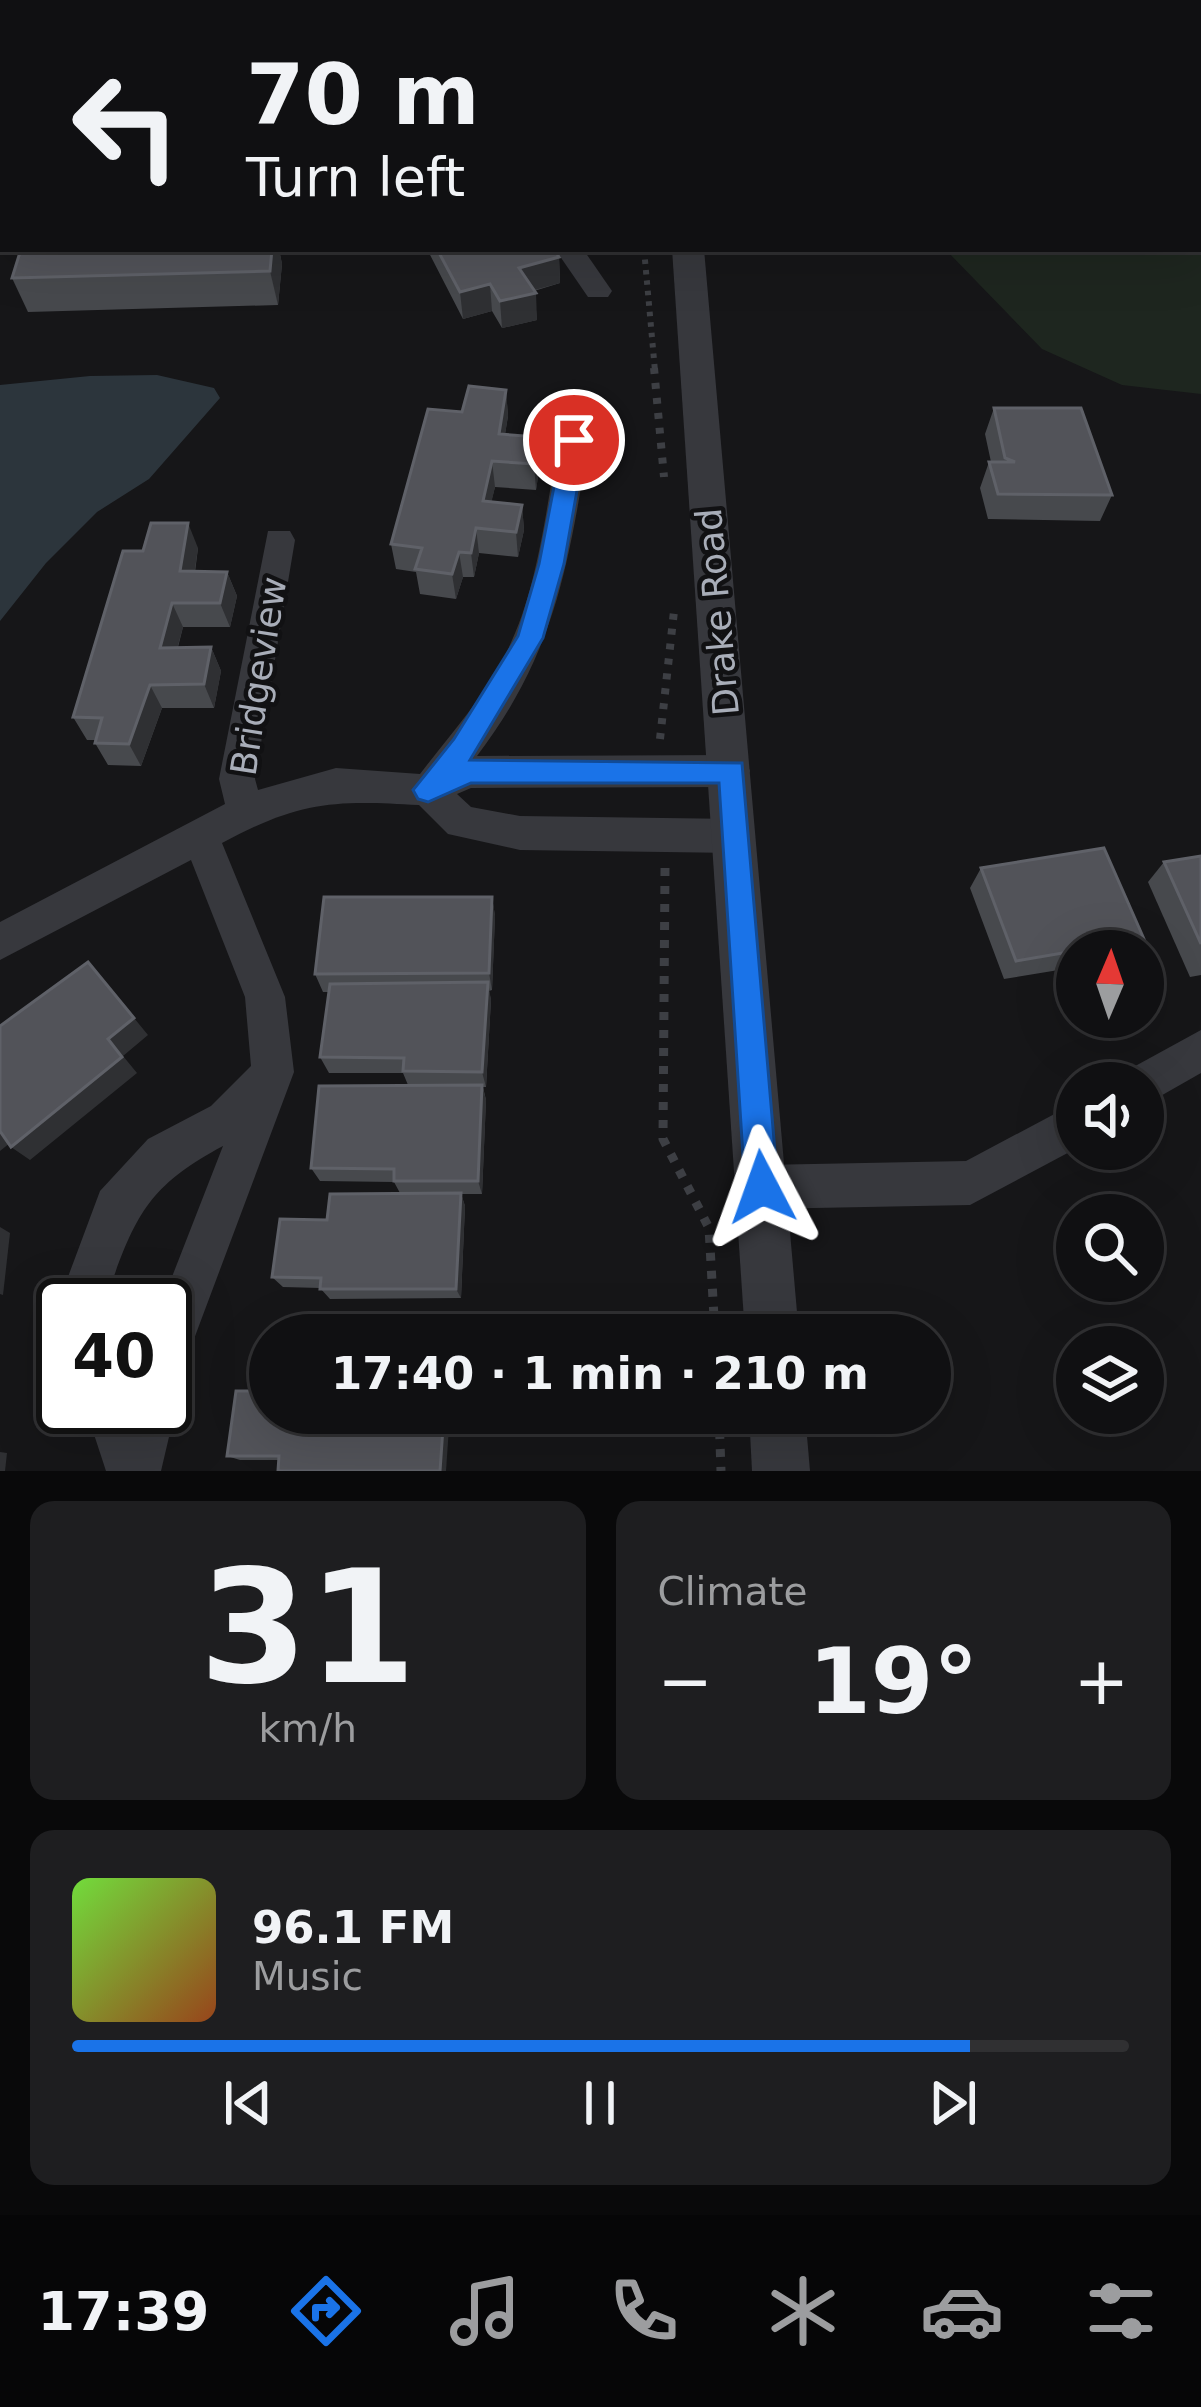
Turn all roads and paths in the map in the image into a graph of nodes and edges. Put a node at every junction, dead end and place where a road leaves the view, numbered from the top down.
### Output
1 (53, 0) edge
2 (275, 0) edge
3 (571, 252) edge
4 (688, 252) edge
5 (598, 291) dead end
6 (574, 440) dead end
7 (279, 540) dead end
8 (732, 771) junction
9 (428, 790) junction
10 (245, 812) junction
11 (736, 836) junction
12 (202, 839) junction
13 (0, 942) edge
14 (1201, 1050) edge
15 (273, 1072) junction
16 (1164, 1072) edge
17 (1056, 1136) edge
18 (762, 1187) junction
19 (90, 1278) edge
20 (192, 1284) edge
21 (771, 1314) edge
22 (119, 1434) edge
23 (144, 1434) edge
24 (720, 1434) edge
25 (779, 1434) edge
26 (133, 1471) edge
27 (722, 1471) edge
28 (782, 1471) edge

1 - 2 lane
3 - 5 street
4 - 8 street, Drake Road
6 - 9 street
7 - 10 street, Bridgeview
8 - 9 street
8 - 11 street, Drake Road
9 - 10 street
9 - 11 street
10 - 12 street
11 - 18 street, Drake Road
12 - 13 street
12 - 15 street
14 - 16 street
15 - 19 street
15 - 20 street
17 - 18 street
18 - 21 street, Drake Road
22 - 26 street
23 - 26 street
24 - 27 path
25 - 28 street

